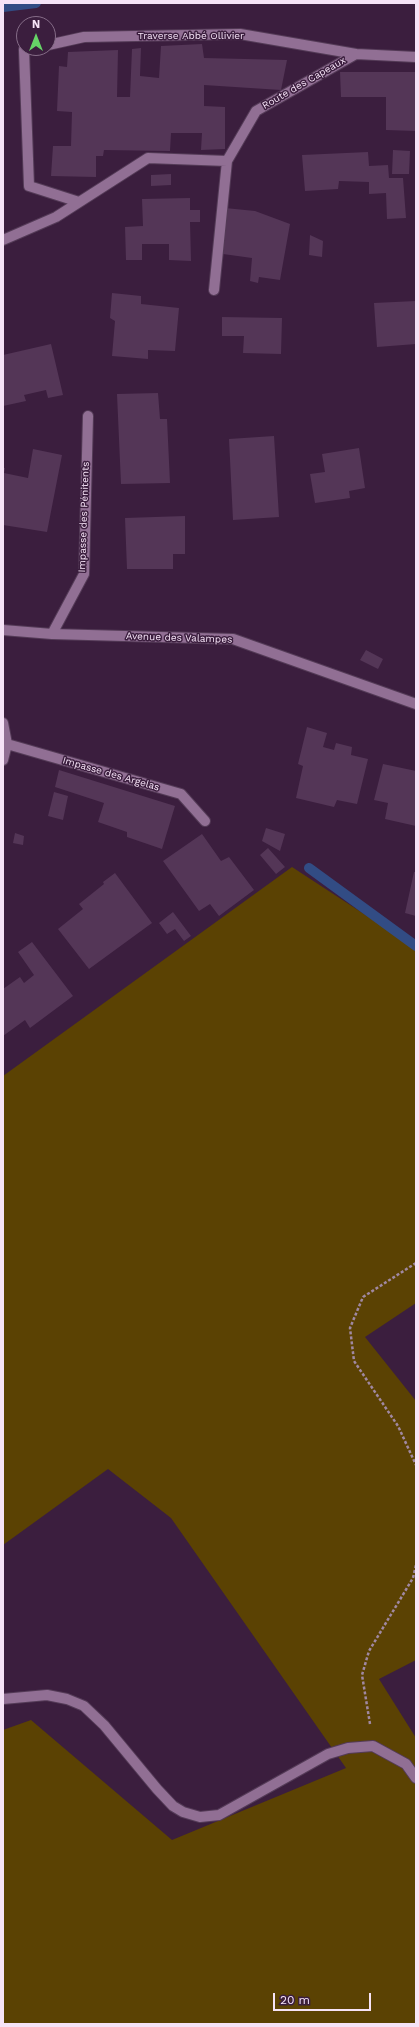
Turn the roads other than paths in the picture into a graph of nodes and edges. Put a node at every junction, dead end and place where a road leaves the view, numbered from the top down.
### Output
1 (56, 43) edge
2 (356, 54) junction
3 (24, 56) edge
4 (416, 57) edge
5 (227, 161) junction
6 (79, 202) junction
7 (3, 240) edge
8 (214, 290) dead end
9 (88, 416) dead end
10 (3, 630) edge
11 (52, 634) junction
12 (416, 704) edge
13 (3, 723) edge
14 (7, 744) junction
15 (3, 760) edge
16 (205, 821) dead end
17 (3, 1699) edge
18 (416, 1778) edge

1 - 2 street, Traverse Abbé Ollivier
2 - 4 street, Route des Capeaux
2 - 5 street, Route des Capeaux
3 - 6 street
5 - 6 street
5 - 8 street
6 - 7 street
9 - 11 street, Impasse des Pénitents
10 - 11 street, Avenue des Valampes
11 - 12 street, Avenue des Valampes
13 - 14 street
14 - 15 street
14 - 16 street, Impasse des Argelas
17 - 18 street

